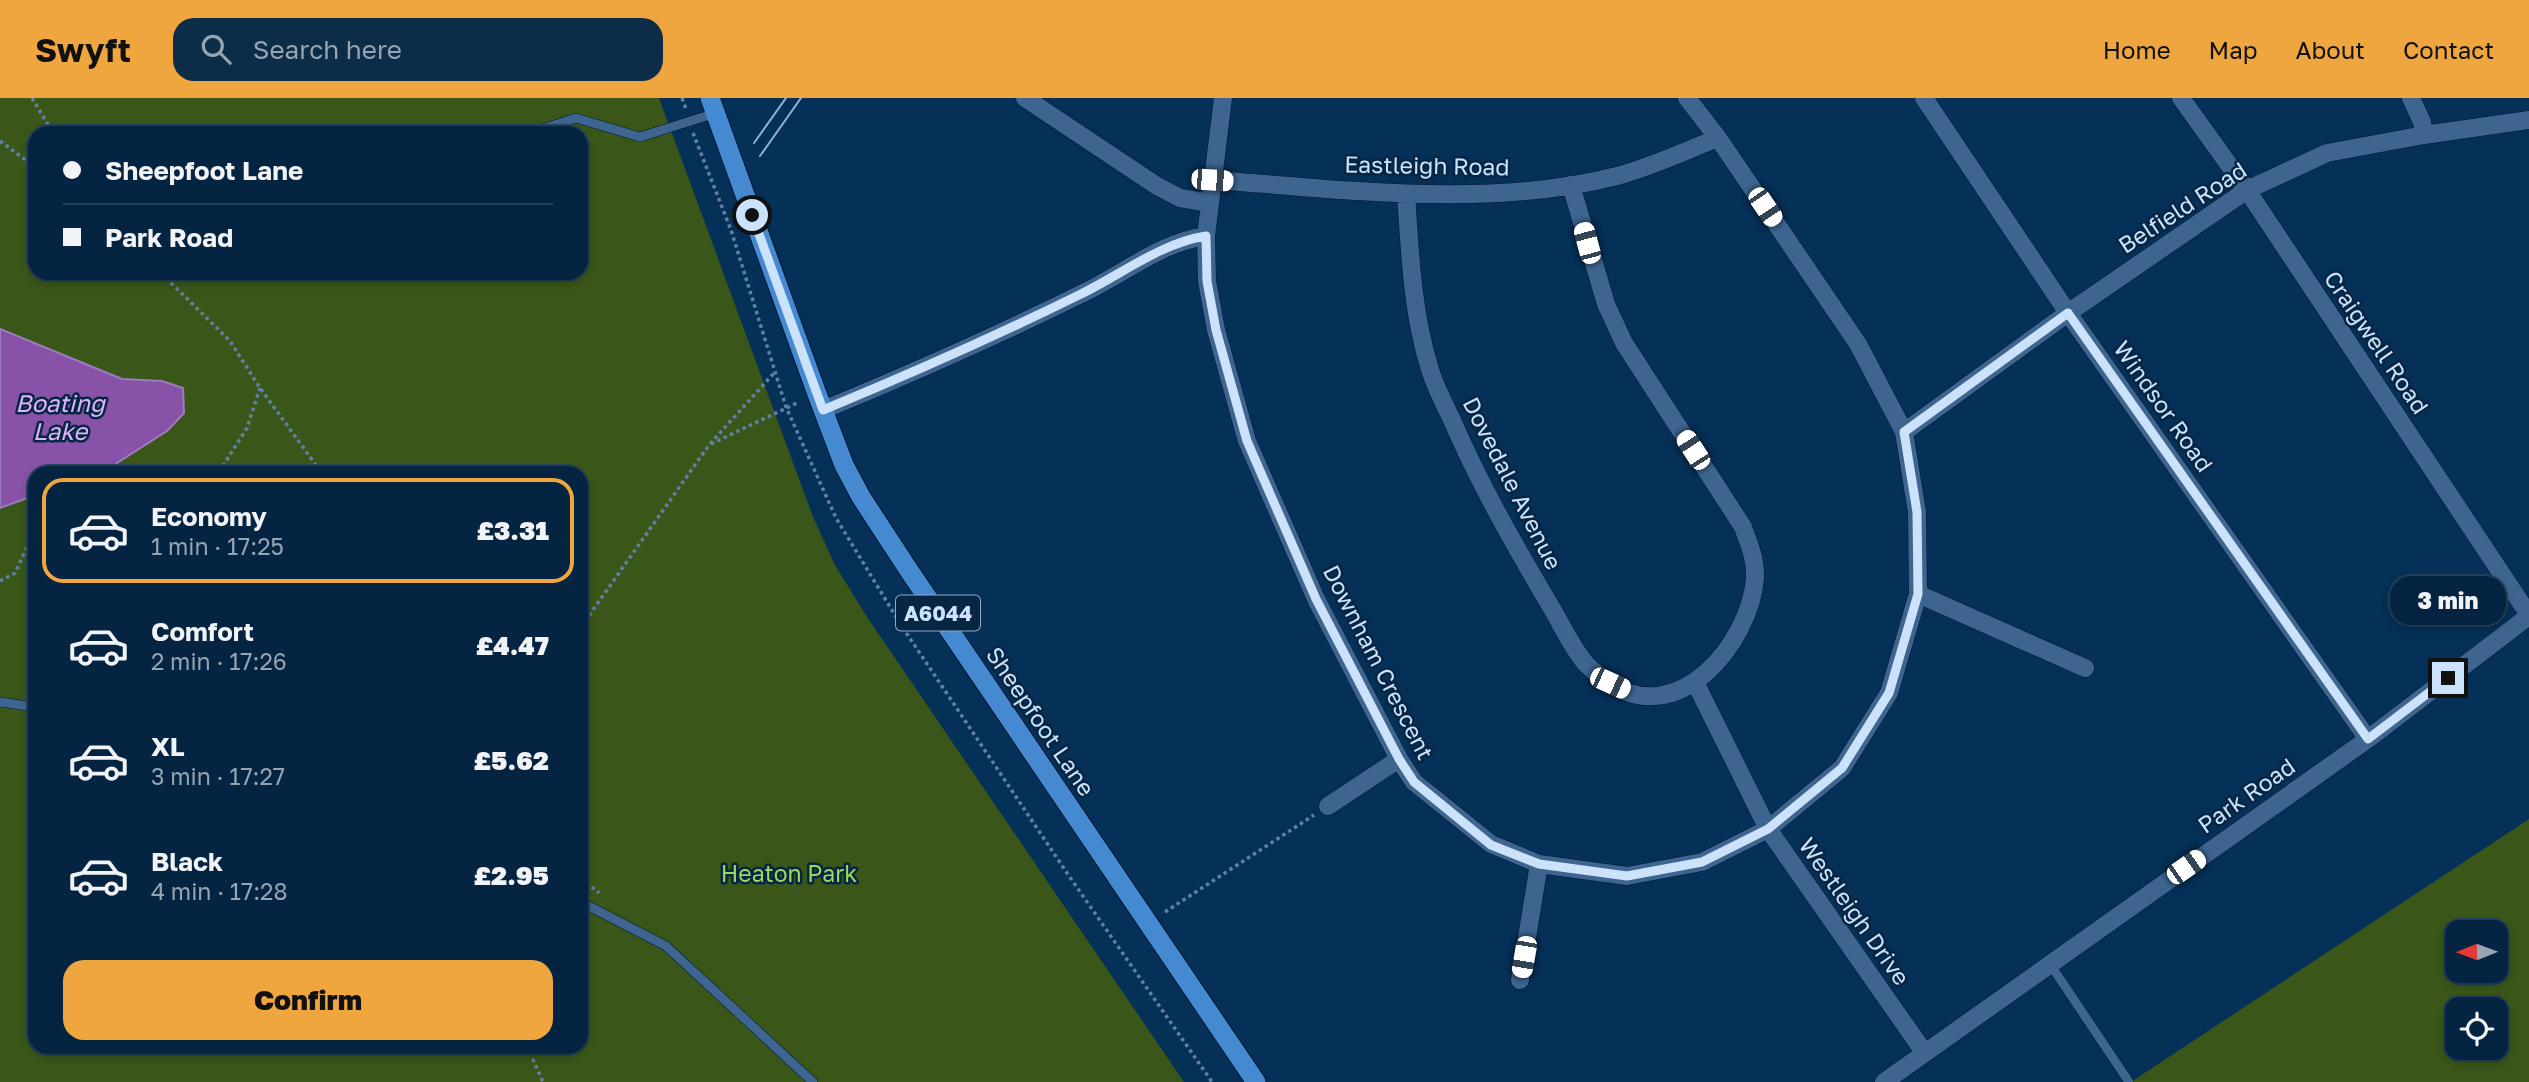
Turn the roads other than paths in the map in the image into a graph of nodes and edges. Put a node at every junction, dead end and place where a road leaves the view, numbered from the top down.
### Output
1 (1026, 98) edge
2 (1223, 98) edge
3 (1687, 98) edge
4 (1924, 98) edge
5 (2181, 98) edge
6 (2411, 98) edge
7 (713, 106) edge
8 (2529, 120) edge
9 (551, 126) edge
10 (2424, 135) junction
11 (1718, 138) junction
12 (1212, 180) junction
13 (1571, 185) junction
14 (2247, 190) junction
15 (1406, 194) junction
16 (1210, 203) junction
17 (1206, 236) junction
18 (2068, 313) junction
19 (820, 402) junction
20 (1904, 432) junction
21 (1918, 594) junction
22 (2529, 615) edge
23 (2085, 668) dead end
24 (1695, 682) junction
25 (0, 702) edge
26 (28, 706) edge
27 (2368, 739) junction
28 (1399, 759) junction
29 (1328, 806) road end
30 (1768, 829) junction
31 (1539, 864) junction
32 (588, 906) edge
33 (2050, 964) junction
34 (1520, 980) dead end
35 (1924, 1052) junction
36 (813, 1082) edge
37 (1256, 1082) edge
38 (1884, 1082) edge
39 (2129, 1082) edge

1 - 16 street
2 - 12 street, Downham Crescent
3 - 11 street, Downham Crescent
4 - 18 street, Windsor Road
5 - 14 street, Craigwell Road
6 - 10 street
7 - 9 lane
7 - 19 main road, Sheepfoot Lane / A6044
8 - 10 street, Belfield Road
10 - 14 street, Belfield Road
11 - 13 street, Eastleigh Road
11 - 20 street, Downham Crescent
12 - 15 street, Eastleigh Road
12 - 16 street, Downham Crescent
13 - 15 street, Eastleigh Road
13 - 24 street, Dovedale Avenue
14 - 18 street, Belfield Road
14 - 22 street, Craigwell Road
15 - 24 street, Dovedale Avenue
16 - 17 street, Downham Crescent
17 - 19 street
17 - 28 street, Downham Crescent
18 - 20 street, Belfield Road
18 - 27 street, Windsor Road
19 - 37 main road, Sheepfoot Lane / A6044
20 - 21 street, Downham Crescent
21 - 23 street
21 - 30 street, Downham Crescent
22 - 27 street, Park Road
24 - 30 street, Westleigh Drive
25 - 26 lane
27 - 33 street, Park Road
28 - 29 street
28 - 31 street, Downham Crescent
30 - 31 street, Downham Crescent
30 - 35 street, Westleigh Drive
31 - 34 street
32 - 36 lane
33 - 35 street, Park Road
33 - 39 lane
35 - 38 street, Park Road

